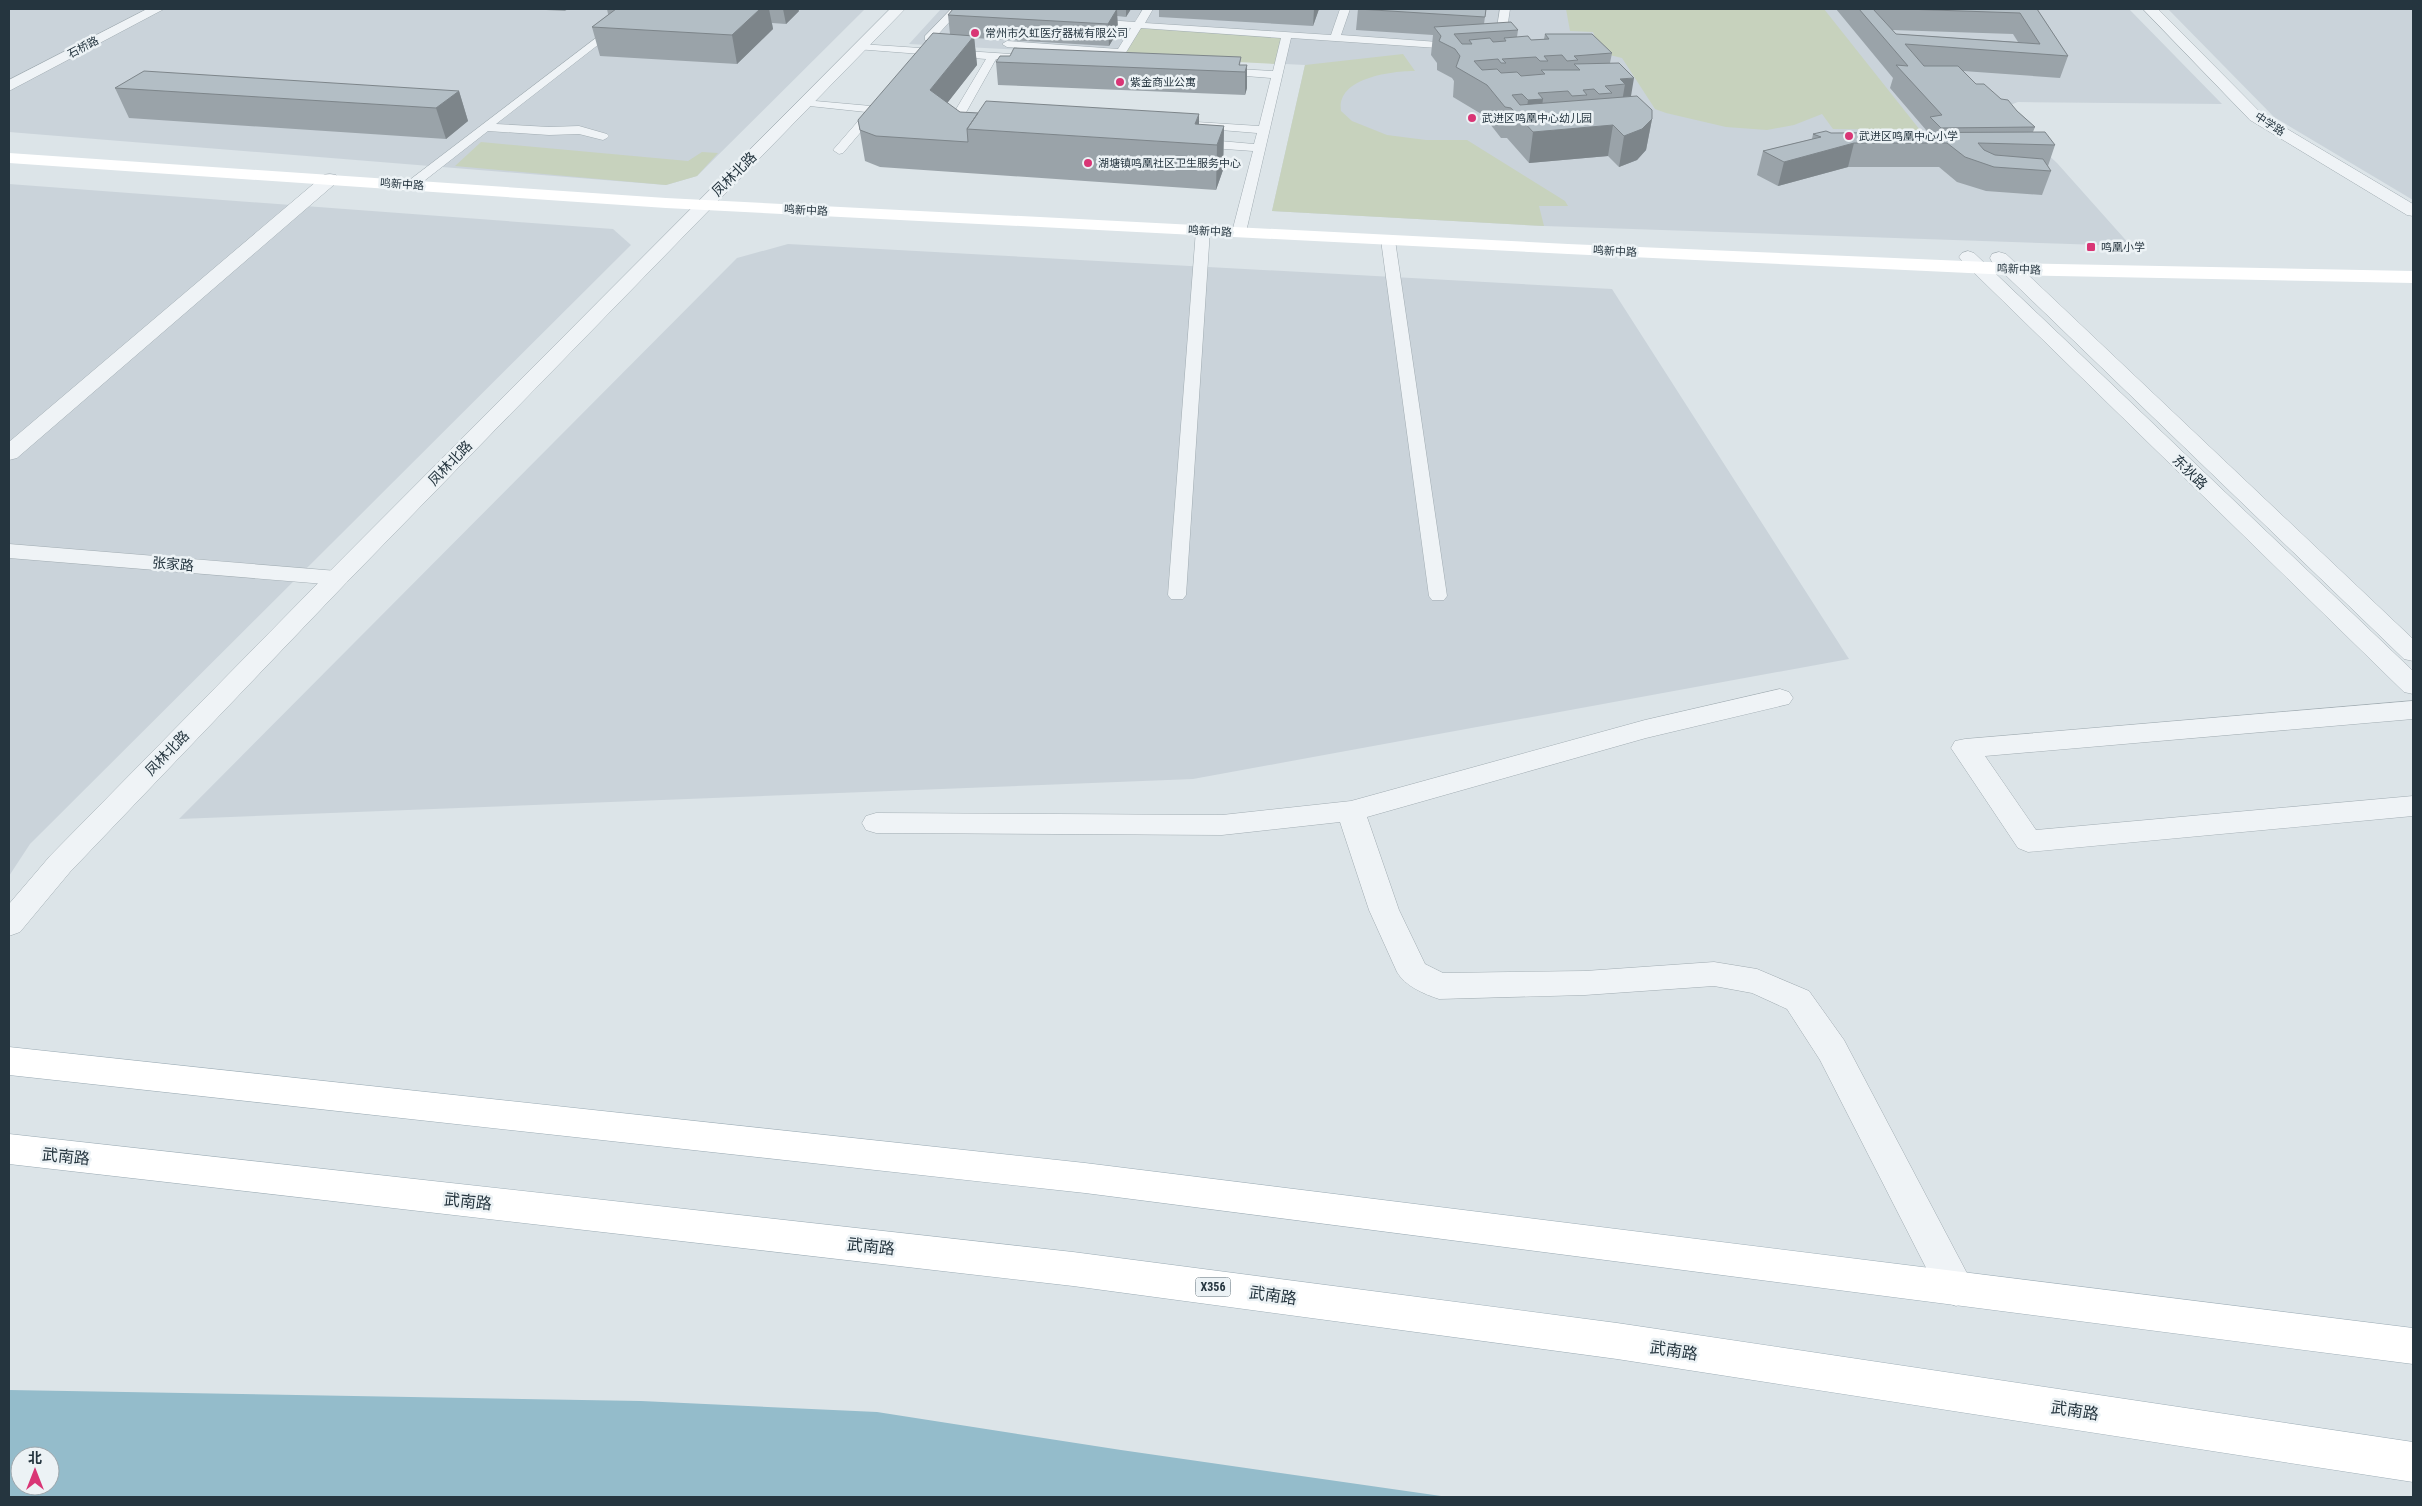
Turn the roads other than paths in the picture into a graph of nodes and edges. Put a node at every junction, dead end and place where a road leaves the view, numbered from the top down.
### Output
1 (157, 9) edge
2 (898, 9) edge
3 (1148, 9) edge
4 (1345, 9) edge
5 (1505, 9) edge
6 (2150, 9) edge
7 (956, 12) edge
8 (624, 20) edge
9 (1079, 22) edge
10 (1138, 25) junction
11 (1287, 34) junction
12 (1335, 38) junction
13 (939, 39) edge
14 (996, 43) edge
15 (860, 47) junction
16 (923, 51) junction
17 (993, 56) junction
18 (1042, 59) edge
19 (911, 66) edge
20 (1209, 70) edge
21 (1278, 75) junction
22 (9, 86) edge
23 (886, 95) edge
24 (804, 104) junction
25 (874, 109) junction
26 (902, 112) edge
27 (1187, 124) edge
28 (485, 127) junction
29 (988, 128) edge
30 (1264, 130) junction
31 (603, 136) dead end
32 (1182, 142) edge
33 (9, 148) edge
34 (1260, 148) junction
35 (839, 150) dead end
36 (9, 158) edge
37 (330, 179) junction
38 (417, 180) junction
39 (709, 199) junction
40 (2413, 211) edge
41 (1240, 228) junction
42 (1203, 230) junction
43 (1388, 240) junction
44 (1973, 262) junction
45 (2005, 264) junction
46 (2413, 268) edge
47 (2413, 277) edge
48 (9, 453) edge
49 (9, 551) edge
50 (337, 578) junction
51 (1177, 595) dead end
52 (1438, 596) dead end
53 (2413, 653) edge
54 (2413, 686) edge
55 (1780, 698) dead end
56 (2413, 710) edge
57 (2413, 806) edge
58 (1350, 811) junction
59 (876, 823) dead end
60 (9, 924) edge
61 (9, 1061) edge
62 (9, 1149) edge
63 (1956, 1289) junction
64 (2413, 1346) edge
65 (2413, 1462) edge

1 - 22 street, 石桥路
2 - 15 street, 凤林北路
3 - 10 lane
4 - 12 lane
5 - 12 lane
6 - 40 street, 中学路
7 - 13 lane
8 - 28 lane
9 - 10 lane
10 - 11 lane
10 - 14 lane
11 - 12 lane
11 - 21 lane
15 - 16 lane
15 - 24 street, 凤林北路
16 - 17 lane
16 - 19 lane
17 - 18 lane
17 - 29 lane
20 - 21 lane
21 - 30 lane
23 - 25 lane
24 - 25 lane
24 - 39 street, 凤林北路
25 - 26 lane
25 - 35 lane
27 - 30 lane
28 - 31 lane
28 - 38 lane
30 - 34 lane
32 - 34 lane
33 - 38 main road, 鸣新中路
34 - 41 lane
36 - 37 main road, 鸣新中路
37 - 38 main road, 鸣新中路
37 - 48 street
38 - 39 main road, 鸣新中路
39 - 41 main road, 鸣新中路
39 - 42 main road, 鸣新中路
39 - 50 street, 凤林北路
41 - 42 main road, 鸣新中路
41 - 43 main road, 鸣新中路
41 - 44 main road, 鸣新中路
42 - 51 lane
43 - 44 main road, 鸣新中路
43 - 52 lane
44 - 45 main road, 鸣新中路
44 - 54 street, 东狄路
45 - 46 main road, 鸣新中路
45 - 47 main road, 鸣新中路
45 - 53 street, 东狄路
49 - 50 street, 张家路
50 - 60 street, 凤林北路
55 - 58 street
56 - 57 street
58 - 59 street
58 - 63 street
61 - 63 main road
62 - 65 main road, 武南路 / X356
63 - 64 main road

